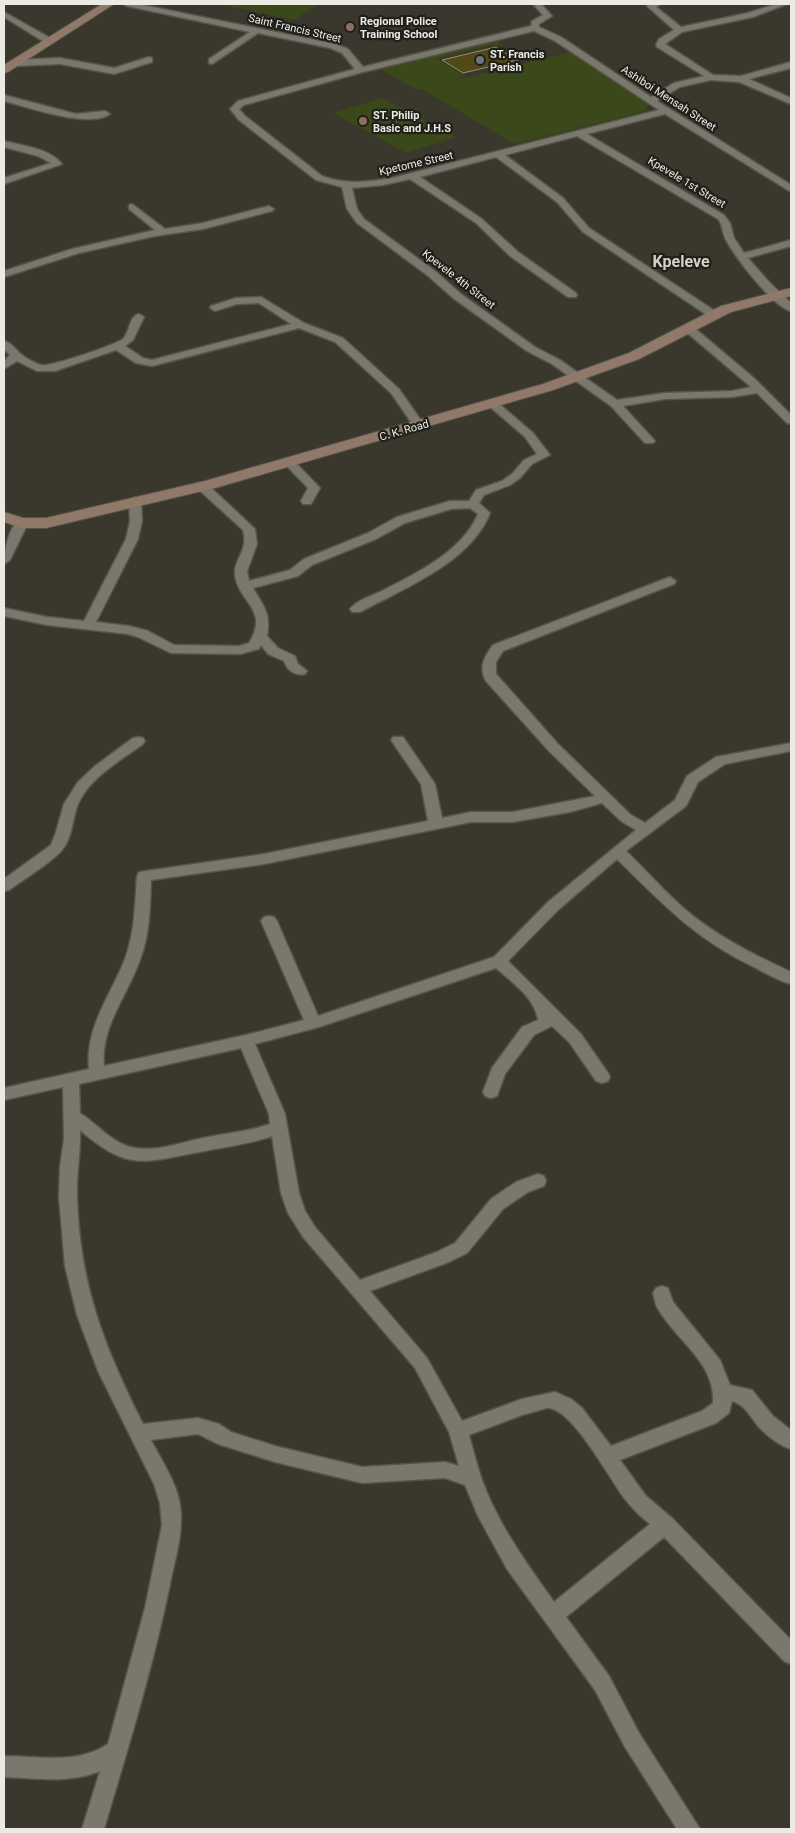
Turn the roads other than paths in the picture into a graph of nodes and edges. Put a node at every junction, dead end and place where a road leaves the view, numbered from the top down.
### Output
1 (109, 4) edge
2 (127, 4) edge
3 (538, 4) edge
4 (656, 4) edge
5 (783, 4) edge
6 (4, 14) edge
7 (534, 28) junction
8 (258, 30) junction
9 (679, 30) junction
10 (49, 41) junction
11 (149, 60) dead end
12 (212, 61) dead end
13 (14, 63) junction
14 (791, 65) edge
15 (4, 70) edge
16 (361, 70) junction
17 (711, 77) junction
18 (741, 79) junction
19 (4, 98) edge
20 (651, 101) junction
21 (791, 101) edge
22 (666, 111) junction
23 (105, 114) dead end
24 (580, 134) junction
25 (4, 144) edge
26 (497, 154) junction
27 (412, 176) junction
28 (4, 181) edge
29 (346, 185) junction
30 (791, 189) edge
31 (132, 208) dead end
32 (269, 209) dead end
33 (163, 232) junction
34 (791, 243) edge
35 (742, 257) junction
36 (4, 274) edge
37 (791, 292) edge
38 (572, 294) dead end
39 (776, 296) junction
40 (215, 308) dead end
41 (791, 308) edge
42 (714, 315) junction
43 (138, 317) dead end
44 (300, 325) junction
45 (688, 328) junction
46 (4, 344) edge
47 (117, 346) junction
48 (16, 356) junction
49 (4, 366) edge
50 (577, 378) junction
51 (759, 389) junction
52 (493, 404) junction
53 (615, 404) junction
54 (791, 421) edge
55 (418, 426) junction
56 (648, 441) dead end
57 (289, 462) junction
58 (202, 486) junction
59 (135, 501) junction
60 (307, 501) dead end
61 (473, 504) junction
62 (4, 517) edge
63 (22, 523) junction
64 (4, 560) edge
65 (670, 581) dead end
66 (246, 586) junction
67 (356, 608) dead end
68 (4, 612) edge
69 (88, 625) junction
70 (260, 636) junction
71 (300, 671) dead end
72 (398, 740) dead end
73 (138, 741) dead end
74 (791, 747) edge
75 (605, 798) junction
76 (436, 824) junction
77 (647, 830) junction
78 (617, 851) junction
79 (4, 886) edge
80 (268, 920) dead end
81 (499, 961) junction
82 (791, 979) edge
83 (544, 1008) junction
84 (313, 1023) junction
85 (246, 1041) junction
86 (97, 1073) junction
87 (602, 1078) dead end
88 (71, 1079) junction
89 (491, 1092) dead end
90 (4, 1094) edge
91 (72, 1116) junction
92 (279, 1127) junction
93 (538, 1181) dead end
94 (358, 1288) junction
95 (662, 1293) dead end
96 (723, 1391) junction
97 (458, 1431) junction
98 (137, 1433) junction
99 (791, 1441) edge
100 (606, 1457) junction
101 (472, 1479) junction
102 (665, 1524) junction
103 (553, 1615) junction
104 (789, 1648) edge
105 (117, 1750) junction
106 (4, 1766) edge
107 (92, 1829) edge
108 (689, 1829) edge

1 - 10 street
2 - 8 street, Saint Francis Street
3 - 7 street
4 - 9 street
5 - 9 street
6 - 10 street
7 - 16 street
7 - 20 street, Ashiboi Mensah Street
8 - 12 street
8 - 16 street, Saint Francis Street
9 - 17 street
10 - 13 street
11 - 13 street
13 - 15 street
14 - 18 street
16 - 29 street, Kpetome Street
17 - 18 street
17 - 20 street
18 - 21 street
19 - 23 street
20 - 22 street, Ashiboi Mensah Street
22 - 24 street, Kpetome Street
22 - 30 street, Ashiboi Mensah Street
24 - 26 street, Kpetome Street
24 - 35 street, Kpevele 1st Street
25 - 28 street
26 - 27 street, Kpetome Street
26 - 42 street
27 - 29 street, Kpetome Street
27 - 38 street
29 - 50 street, Kpevele 4th Street
31 - 33 street
32 - 33 street
33 - 36 street
34 - 35 street
35 - 39 street, Kpevele 1st Street
37 - 39 street, C. K. Road
39 - 41 street, Kpevele 1st Street
39 - 42 street, C. K. Road
40 - 44 street
42 - 45 street, C. K. Road
43 - 47 street
44 - 47 street
44 - 55 street
45 - 50 street, C. K. Road
45 - 51 street
46 - 48 street
47 - 48 street
48 - 49 street
50 - 52 street, C. K. Road
50 - 53 street, Kpevele 4th Street
51 - 53 street
51 - 54 street
52 - 55 street, C. K. Road
52 - 61 street
53 - 56 street, Kpevele 4th Street
55 - 57 street, C. K. Road
57 - 58 street, C. K. Road
57 - 60 street
58 - 59 street, C. K. Road
58 - 66 street
59 - 63 street, C. K. Road
59 - 69 street
61 - 66 street
61 - 67 street
62 - 63 street, C. K. Road
63 - 64 street
65 - 75 street
66 - 70 street
68 - 69 street
69 - 70 street
70 - 71 street
72 - 76 street
73 - 79 street
74 - 77 street
75 - 76 street
75 - 77 street
76 - 86 street
77 - 78 street
78 - 81 street
78 - 82 street
80 - 84 street
81 - 83 street
81 - 84 street
83 - 87 street
83 - 89 street
84 - 85 street
85 - 86 street
85 - 92 street
86 - 88 street
88 - 90 street
88 - 91 street
91 - 92 street
91 - 98 street
92 - 94 street
93 - 94 street
94 - 97 street
95 - 96 street
96 - 99 street
96 - 100 street
97 - 100 street
97 - 101 street
98 - 101 street
98 - 105 street
100 - 102 street
101 - 103 street
102 - 103 street
102 - 104 street
103 - 108 street
105 - 106 street
105 - 107 street

